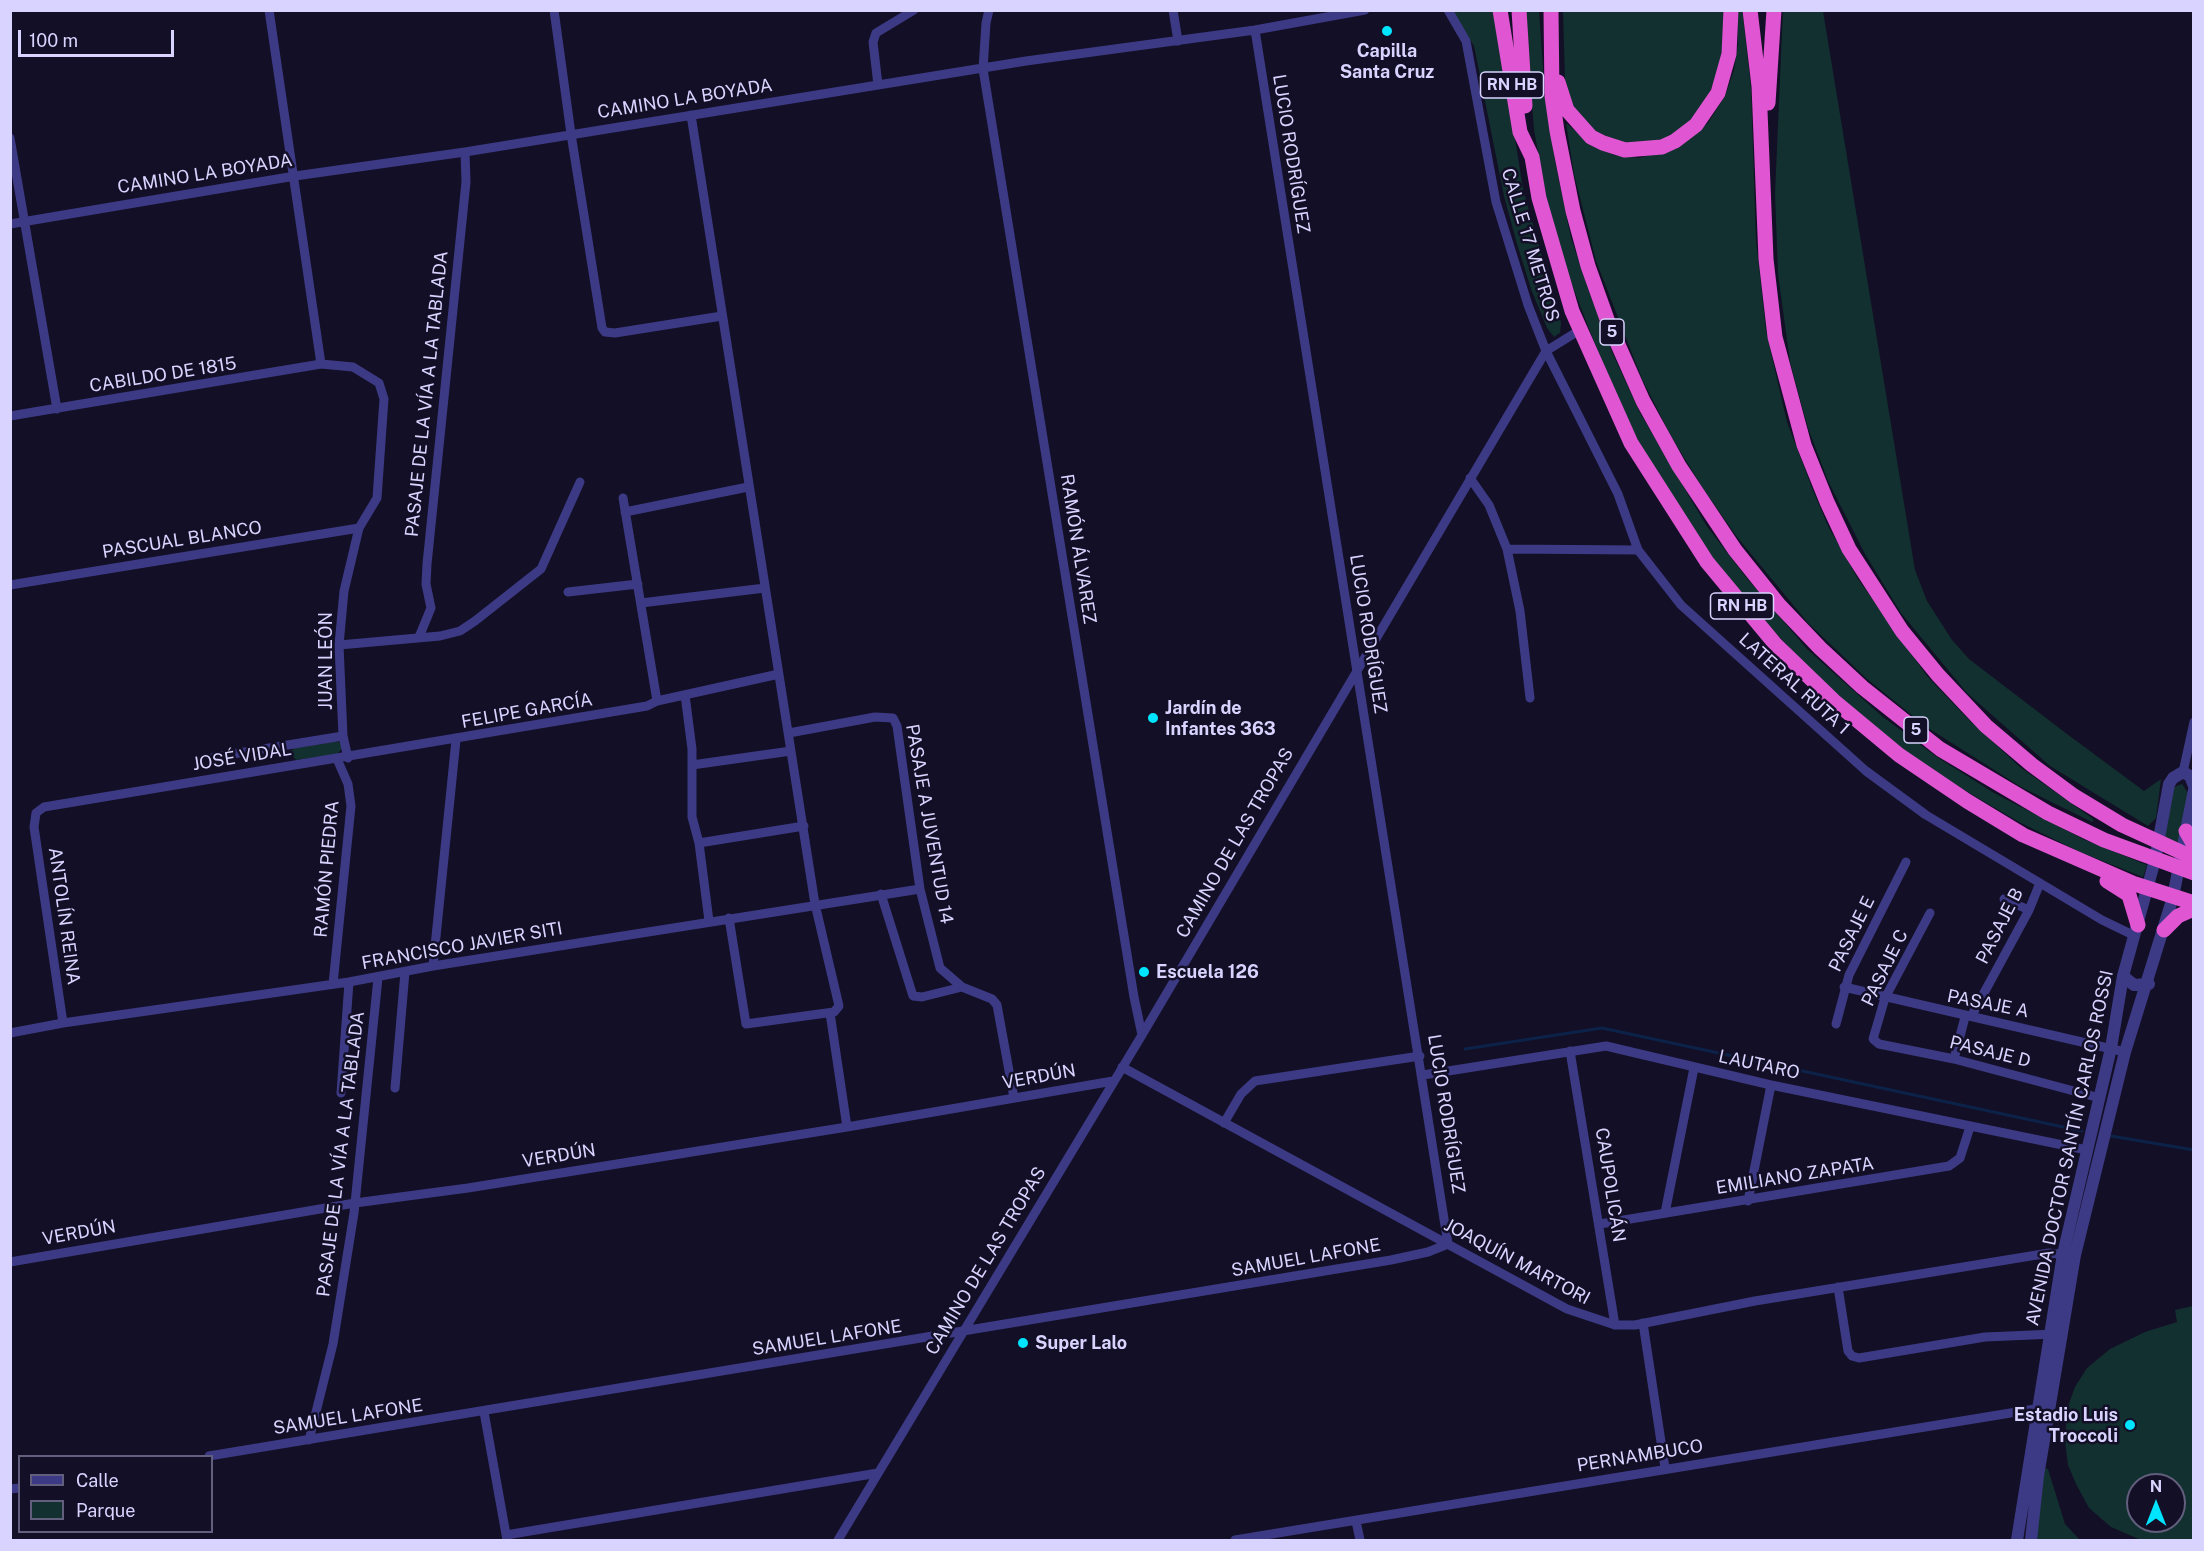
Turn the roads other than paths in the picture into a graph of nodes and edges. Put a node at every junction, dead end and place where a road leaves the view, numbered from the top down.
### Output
1 (269, 10) edge
2 (554, 10) edge
3 (914, 10) edge
4 (989, 10) edge
5 (1173, 10) edge
6 (1365, 10) edge
7 (1448, 10) edge
8 (1500, 10) edge
9 (1519, 10) edge
10 (1551, 10) edge
11 (1731, 10) edge
12 (1750, 10) edge
13 (1774, 10) edge
14 (1255, 30) junction
15 (1178, 41) junction
16 (1552, 51) junction
17 (983, 69) junction
18 (878, 85) junction
19 (691, 116) junction
20 (1762, 129) junction
21 (571, 134) junction
22 (10, 138) edge
23 (465, 152) junction
24 (1532, 157) junction
25 (295, 176) junction
26 (26, 221) junction
27 (10, 224) edge
28 (722, 316) junction
29 (1580, 330) junction
30 (1546, 351) junction
31 (321, 364) junction
32 (57, 409) junction
33 (10, 416) edge
34 (1470, 478) junction
35 (580, 482) dead end
36 (748, 487) junction
37 (623, 498) dead end
38 (625, 512) junction
39 (359, 528) junction
40 (1507, 549) junction
41 (1638, 550) junction
42 (638, 584) junction
43 (10, 585) edge
44 (765, 588) junction
45 (568, 592) dead end
46 (641, 603) junction
47 (419, 638) junction
48 (339, 645) junction
49 (1357, 667) junction
50 (778, 674) junction
51 (685, 695) junction
52 (1530, 698) dead end
53 (657, 701) junction
54 (2193, 722) edge
55 (789, 733) junction
56 (343, 736) junction
57 (456, 740) junction
58 (791, 751) junction
59 (214, 757) dead end
60 (348, 758) junction
61 (337, 759) junction
62 (692, 765) junction
63 (2183, 772) junction
64 (2193, 788) edge
65 (36, 813) joint
66 (804, 825) junction
67 (2104, 840) junction
68 (699, 843) junction
69 (2159, 843) junction
70 (2189, 847) edge
71 (2155, 860) junction
72 (1906, 862) dead end
73 (2092, 866) junction
74 (2187, 871) edge
75 (2040, 883) junction
76 (2147, 888) junction
77 (920, 889) junction
78 (881, 894) junction
79 (2173, 897) junction
80 (2004, 899) dead end
81 (2193, 903) edge
82 (815, 904) junction
83 (2193, 909) edge
84 (2029, 910) junction
85 (1930, 913) dead end
86 (729, 918) junction
87 (709, 921) junction
88 (2136, 930) junction
89 (2164, 930) junction
90 (433, 966) junction
91 (405, 972) junction
92 (2123, 976) junction
93 (378, 978) junction
94 (349, 982) junction
95 (333, 984) junction
96 (2149, 984) junction
97 (962, 987) junction
98 (1844, 987) junction
99 (1885, 998) junction
100 (830, 1013) junction
101 (1969, 1016) junction
102 (63, 1023) junction
103 (1836, 1024) dead end
104 (10, 1033) edge
105 (1142, 1035) junction
106 (1874, 1039) joint
107 (2111, 1048) junction
108 (1570, 1051) junction
109 (2126, 1052) junction
110 (1420, 1056) junction
111 (1954, 1059) junction
112 (1122, 1067) junction
113 (1694, 1068) junction
114 (1423, 1076) junction
115 (1113, 1081) junction
116 (1771, 1085) junction
117 (395, 1088) dead end
118 (341, 1093) dead end
119 (1014, 1098) junction
120 (2100, 1098) junction
121 (1224, 1123) junction
122 (847, 1127) junction
123 (1970, 1127) junction
124 (2087, 1150) junction
125 (1748, 1201) junction
126 (355, 1203) junction
127 (1665, 1213) junction
128 (1600, 1224) junction
129 (1449, 1244) junction
130 (2069, 1255) junction
131 (10, 1262) edge
132 (1838, 1287) junction
133 (1643, 1323) junction
134 (1615, 1325) junction
135 (2063, 1330) junction
136 (962, 1333) junction
137 (2050, 1336) junction
138 (2044, 1408) junction
139 (484, 1412) junction
140 (309, 1440) junction
141 (213, 1455) edge
142 (1665, 1468) junction
143 (878, 1473) junction
144 (1356, 1521) junction
145 (507, 1538) edge
146 (838, 1540) edge
147 (1235, 1540) edge
148 (1360, 1540) edge
149 (2017, 1540) edge
150 (2031, 1540) edge

1 - 25 street
2 - 21 street
3 - 18 street
4 - 17 street
5 - 15 street
6 - 14 street, CAMINO LA BOYADA
7 - 30 street, CALLE 17 METROS
8 - 24 highway, RN HB
9 - 24 highway
10 - 16 highway, 5
11 - 16 highway
12 - 20 highway
13 - 20 highway
14 - 15 street, CAMINO LA BOYADA
14 - 49 street, LUCIO RODRÍGUEZ
15 - 17 street, CAMINO LA BOYADA
16 - 67 highway, 5
17 - 18 street, CAMINO LA BOYADA
17 - 105 street, RAMÓN ÁLVAREZ
18 - 19 street, CAMINO LA BOYADA
19 - 21 street, CAMINO LA BOYADA
19 - 28 street
20 - 69 highway
21 - 23 street, CAMINO LA BOYADA
21 - 28 street
22 - 26 street
23 - 25 street, CAMINO LA BOYADA
23 - 47 street, PASAJE DE LA VÍA A LA TABLADA
24 - 29 highway, RN HB
25 - 26 street, CAMINO LA BOYADA
25 - 31 street
26 - 27 street, CAMINO LA BOYADA
26 - 32 street
28 - 36 street
29 - 30 street, CAMINO DE LAS TROPAS
29 - 73 highway, RN HB
30 - 34 street, CAMINO DE LAS TROPAS
30 - 41 street, LATERAL RUTA 1
31 - 32 street, CABILDO DE 1815
31 - 39 street, JUAN LEÓN
32 - 33 street, CABILDO DE 1815
34 - 40 street
34 - 49 street, CAMINO DE LAS TROPAS
35 - 47 street
36 - 38 street
36 - 44 street
37 - 38 street
38 - 42 street
39 - 43 street, PASCUAL BLANCO
39 - 48 street, JUAN LEÓN
40 - 41 street
40 - 52 street
41 - 75 street, LATERAL RUTA 1
42 - 45 street
42 - 46 street
44 - 46 street
44 - 50 street
46 - 53 street
47 - 48 street
48 - 56 street, JUAN LEÓN
49 - 105 street, CAMINO DE LAS TROPAS
49 - 110 street, LUCIO RODRÍGUEZ
50 - 51 street, FELIPE GARCÍA
50 - 55 street
51 - 53 street, FELIPE GARCÍA
51 - 62 street
53 - 57 street, FELIPE GARCÍA
54 - 63 street, AVENIDA DOCTOR SANTÍN CARLOS ROSSI
55 - 58 street
55 - 77 street, PASAJE A JUVENTUD 14
56 - 59 street, JOSÉ VIDAL
56 - 60 street, JUAN LEÓN
57 - 60 street, JOSÉ VIDAL
57 - 90 street, FELIPE GARCÍA
58 - 62 street
58 - 66 street
60 - 61 street, JOSÉ VIDAL
61 - 65 street, JOSÉ VIDAL
61 - 95 street, RAMÓN PIEDRA
62 - 68 street
63 - 64 street, AVENIDA DOCTOR SANTÍN CARLOS ROSSI
63 - 69 street, AVENIDA DOCTOR SANTÍN CARLOS ROSSI
64 - 70 street, AVENIDA DOCTOR SANTÍN CARLOS ROSSI
65 - 102 street, ANTOLÍN REINA
66 - 68 street
66 - 82 street
67 - 69 highway
67 - 71 highway, 5
68 - 87 street
69 - 70 highway
69 - 71 street, AVENIDA DOCTOR SANTÍN CARLOS ROSSI
70 - 74 street, AVENIDA DOCTOR SANTÍN CARLOS ROSSI
71 - 74 highway, 5
71 - 76 street, AVENIDA DOCTOR SANTÍN CARLOS ROSSI
72 - 98 street, PASAJE E
73 - 76 highway, RN HB
73 - 88 highway
74 - 79 street, AVENIDA DOCTOR SANTÍN CARLOS ROSSI
75 - 84 street, PASAJE B
75 - 88 street, LATERAL RUTA 1
76 - 79 highway, RN HB
76 - 88 street, AVENIDA DOCTOR SANTÍN CARLOS ROSSI
77 - 78 street, FRANCISCO JAVIER SITI
77 - 97 street, PASAJE A JUVENTUD 14
78 - 82 street, FRANCISCO JAVIER SITI
78 - 97 street
79 - 81 highway, RN HB
79 - 89 street, AVENIDA DOCTOR SANTÍN CARLOS ROSSI
80 - 84 street
82 - 86 street, FRANCISCO JAVIER SITI
82 - 100 street
83 - 89 highway
84 - 101 street, PASAJE B
85 - 99 street, PASAJE C
86 - 87 street, FRANCISCO JAVIER SITI
86 - 100 street
87 - 90 street, FRANCISCO JAVIER SITI
88 - 92 street, AVENIDA DOCTOR SANTÍN CARLOS ROSSI
89 - 96 street, AVENIDA DOCTOR SANTÍN CARLOS ROSSI
90 - 91 street, FRANCISCO JAVIER SITI
91 - 93 street, FRANCISCO JAVIER SITI
91 - 117 street
92 - 96 street
92 - 107 street, AVENIDA DOCTOR SANTÍN CARLOS ROSSI
93 - 94 street, FRANCISCO JAVIER SITI
93 - 126 street, PASAJE DE LA VÍA A LA TABLADA
94 - 95 street, FRANCISCO JAVIER SITI
94 - 118 street
95 - 102 street, FRANCISCO JAVIER SITI
96 - 109 street, AVENIDA DOCTOR SANTÍN CARLOS ROSSI
97 - 119 street
98 - 99 street, PASAJE A
98 - 103 street, PASAJE E
99 - 101 street, PASAJE A
99 - 106 street, PASAJE C
100 - 122 street
101 - 107 street, PASAJE A
101 - 111 street, PASAJE B
102 - 104 street, FRANCISCO JAVIER SITI
105 - 112 street, CAMINO DE LAS TROPAS
106 - 111 street, PASAJE D
107 - 109 street, PASAJE A
107 - 120 street, AVENIDA DOCTOR SANTÍN CARLOS ROSSI
108 - 113 street, LAUTARO
108 - 114 street, LAUTARO
108 - 128 street, CAUPOLICÁN
109 - 130 street, AVENIDA DOCTOR SANTÍN CARLOS ROSSI
110 - 114 street, LUCIO RODRÍGUEZ
110 - 121 street
111 - 120 street, PASAJE D
112 - 115 street, CAMINO DE LAS TROPAS
112 - 121 street, JOAQUÍN MARTORI
113 - 116 street, LAUTARO
113 - 127 street
114 - 129 street, LUCIO RODRÍGUEZ
115 - 119 street, VERDÚN
115 - 136 street, CAMINO DE LAS TROPAS
116 - 123 street, LAUTARO
116 - 125 street
119 - 122 street, VERDÚN
120 - 124 street, AVENIDA DOCTOR SANTÍN CARLOS ROSSI
121 - 129 street, JOAQUÍN MARTORI
122 - 126 street, VERDÚN
123 - 124 street, LAUTARO
123 - 125 street, EMILIANO ZAPATA
124 - 130 street, AVENIDA DOCTOR SANTÍN CARLOS ROSSI
125 - 127 street, EMILIANO ZAPATA
126 - 131 street, VERDÚN
126 - 140 street, PASAJE DE LA VÍA A LA TABLADA
127 - 128 street, EMILIANO ZAPATA
128 - 134 street, CAUPOLICÁN
129 - 134 street, JOAQUÍN MARTORI
129 - 136 street, SAMUEL LAFONE
130 - 132 street, JOAQUÍN MARTORI
130 - 135 street, AVENIDA DOCTOR SANTÍN CARLOS ROSSI
130 - 137 street, AVENIDA DOCTOR SANTÍN CARLOS ROSSI
132 - 133 street, JOAQUÍN MARTORI
132 - 137 street
133 - 134 street, JOAQUÍN MARTORI
133 - 142 street
135 - 137 street
135 - 138 street, AVENIDA DOCTOR SANTÍN CARLOS ROSSI
136 - 139 street, SAMUEL LAFONE
136 - 143 street, CAMINO DE LAS TROPAS
137 - 138 street, AVENIDA DOCTOR SANTÍN CARLOS ROSSI
138 - 142 street, PERNAMBUCO
138 - 149 street, AVENIDA DOCTOR SANTÍN CARLOS ROSSI
138 - 150 street, AVENIDA DOCTOR SANTÍN CARLOS ROSSI
139 - 140 street, SAMUEL LAFONE
139 - 145 street
140 - 141 street, SAMUEL LAFONE
142 - 144 street, PERNAMBUCO
143 - 145 street
143 - 146 street, CAMINO DE LAS TROPAS
144 - 147 street, PERNAMBUCO
144 - 148 street

